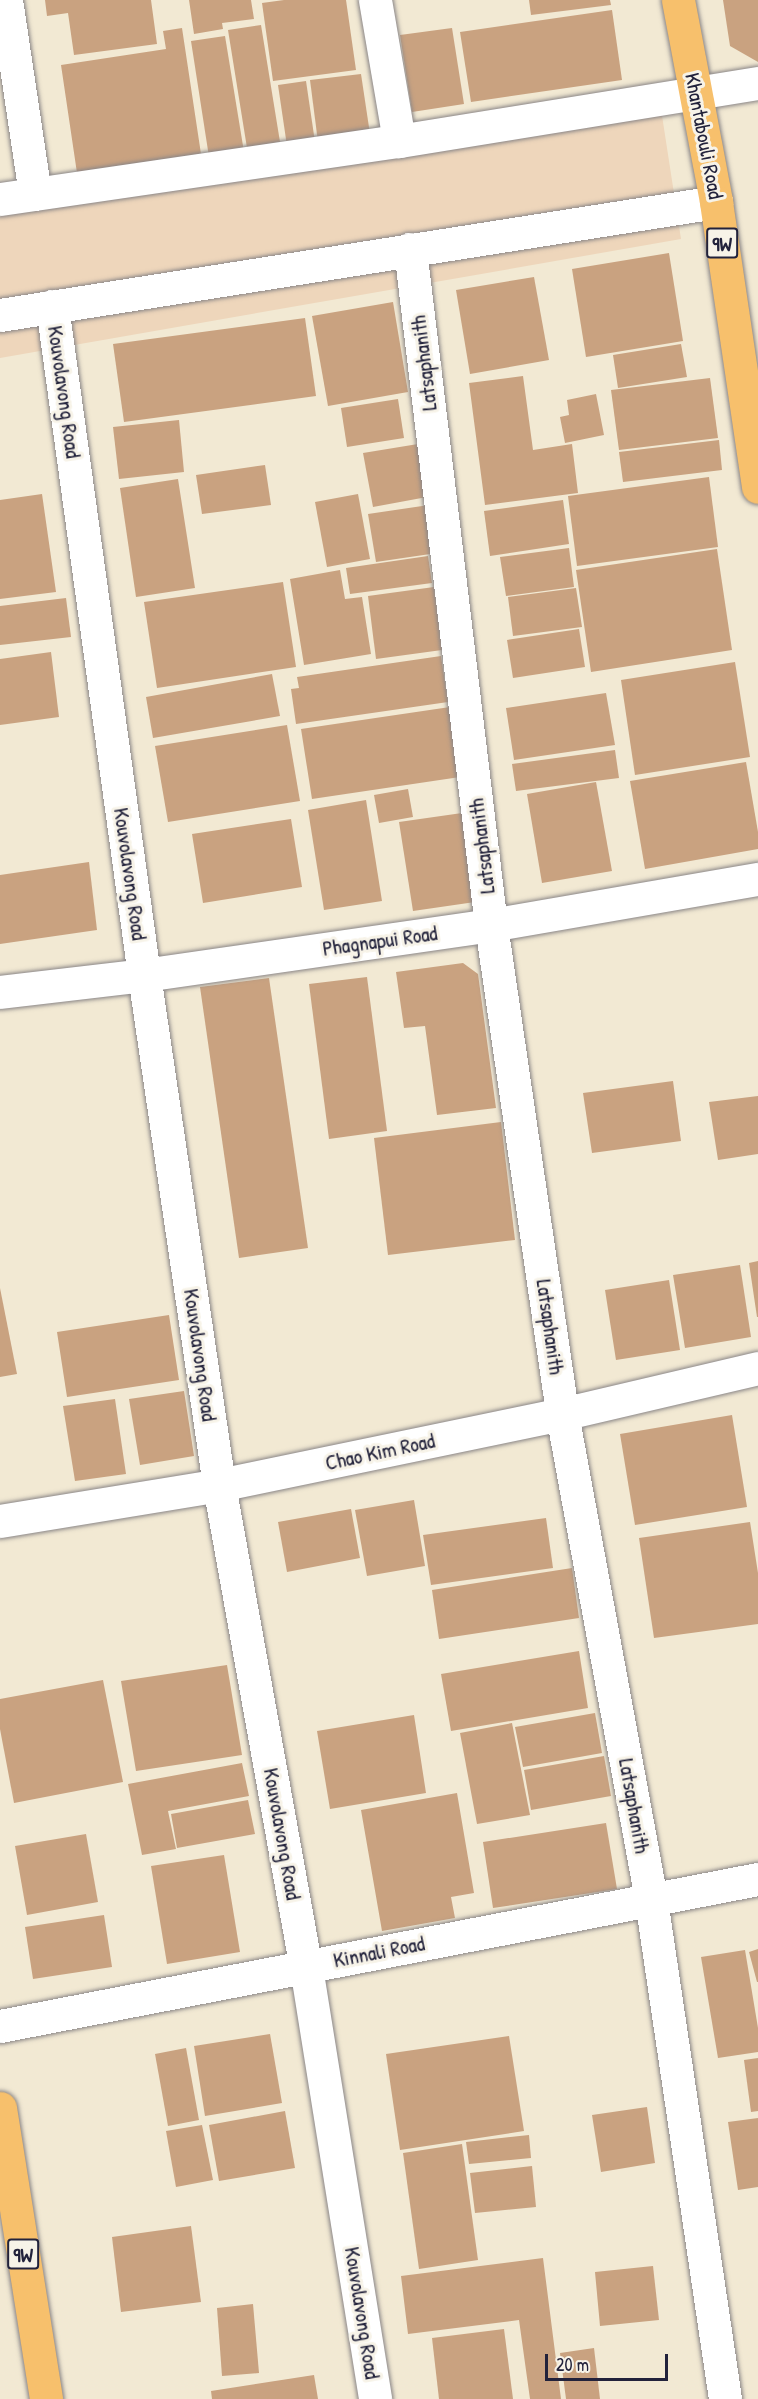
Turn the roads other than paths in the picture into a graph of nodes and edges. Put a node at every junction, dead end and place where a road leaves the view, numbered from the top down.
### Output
1 (6, 0) edge
2 (375, 0) edge
3 (678, 0) edge
4 (758, 83) edge
5 (696, 94) junction
6 (399, 141) junction
7 (35, 194) junction
8 (0, 199) edge
9 (717, 202) junction
10 (410, 249) junction
11 (52, 306) junction
12 (0, 315) edge
13 (758, 487) edge
14 (758, 879) edge
15 (492, 925) junction
16 (144, 975) junction
17 (0, 992) edge
18 (758, 1368) edge
19 (562, 1414) junction
20 (219, 1485) junction
21 (0, 1521) edge
22 (758, 1879) edge
23 (651, 1900) junction
24 (306, 1967) junction
25 (0, 2026) edge
26 (0, 2108) edge
27 (46, 2399) edge
28 (375, 2399) edge
29 (725, 2399) edge

1 - 7 street
2 - 6 street
3 - 5 main road, Khantabouli Road / 9W
4 - 5 street
5 - 6 street
5 - 9 main road, Khantabouli Road / 9W
6 - 7 street
7 - 8 street
9 - 10 street
9 - 13 main road, Khantabouli Road / 9W
10 - 11 street
10 - 15 street, Latsaphanith
11 - 12 street
11 - 16 street, Kouvolavong Road
14 - 15 street, Phagnapui Road
15 - 16 street, Phagnapui Road
15 - 19 street, Latsaphanith
16 - 17 street, Phagnapui Road
16 - 20 street, Kouvolavong Road
18 - 19 street, Chao Kim Road
19 - 20 street, Chao Kim Road
19 - 23 street, Latsaphanith
20 - 21 street, Chao Kim Road
20 - 24 street, Kouvolavong Road
22 - 23 street, Kinnali Road
23 - 24 street, Kinnali Road
23 - 29 street, Latsaphanith
24 - 25 street, Kinnali Road
24 - 28 street, Kouvolavong Road
26 - 27 main road, 9W

